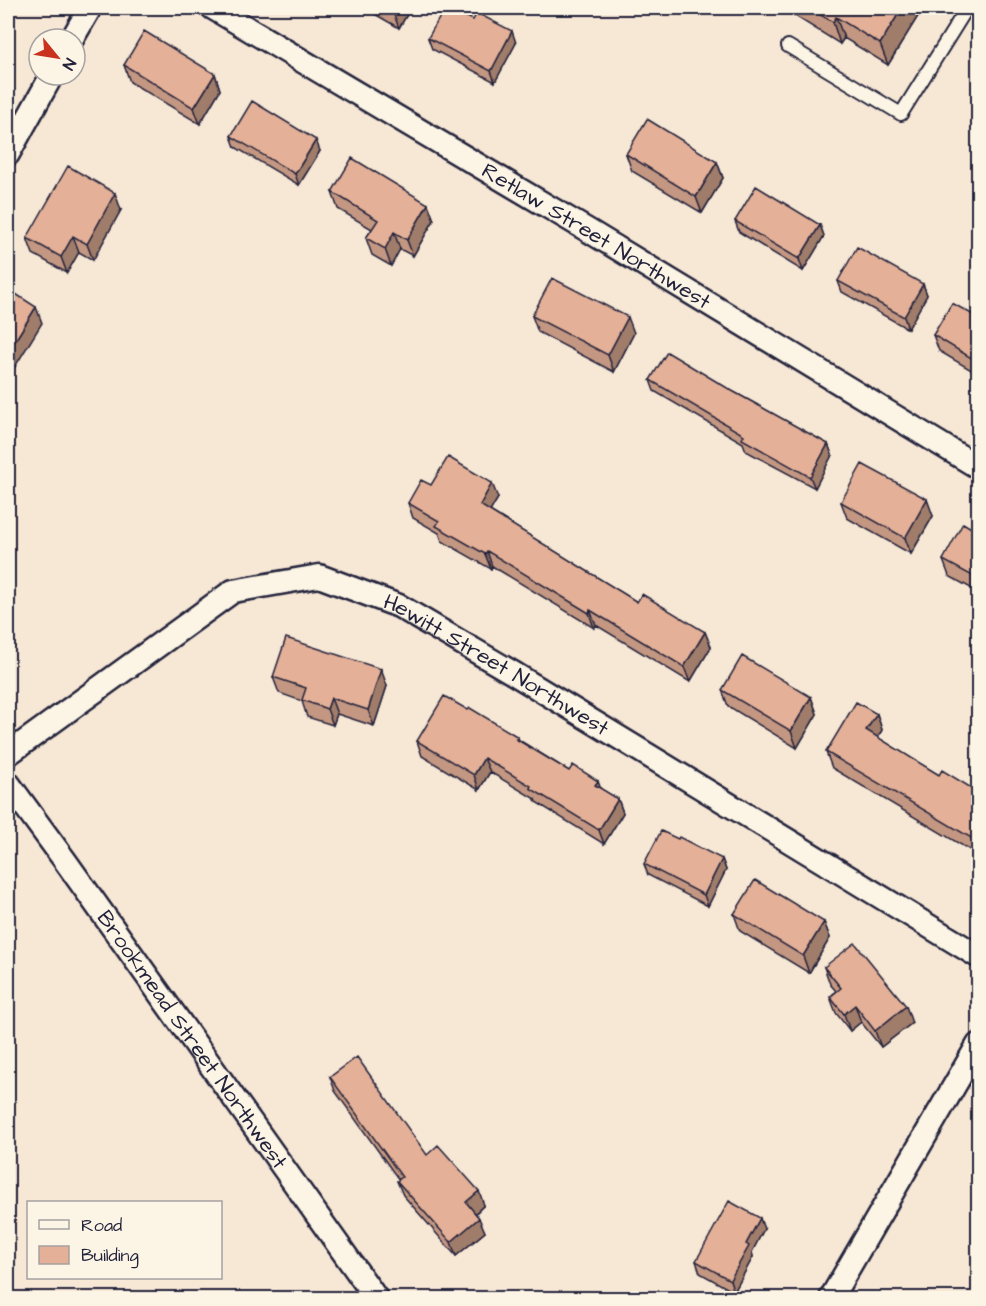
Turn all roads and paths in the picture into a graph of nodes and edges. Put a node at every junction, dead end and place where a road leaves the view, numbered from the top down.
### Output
1 (90, 8) edge
2 (213, 8) edge
3 (967, 8) edge
4 (79, 27) edge
5 (788, 46) dead end
6 (45, 87) edge
7 (8, 154) edge
8 (978, 467) edge
9 (8, 754) edge
10 (8, 783) edge
11 (978, 956) edge
12 (978, 1045) edge
13 (376, 1299) edge
14 (831, 1299) edge

1 - 4 street
2 - 8 street, Retlaw Street Northwest
3 - 5 lane
6 - 7 street
9 - 11 street, Hewitt Street Northwest
10 - 13 street, Brookmead Street Northwest
12 - 14 street

